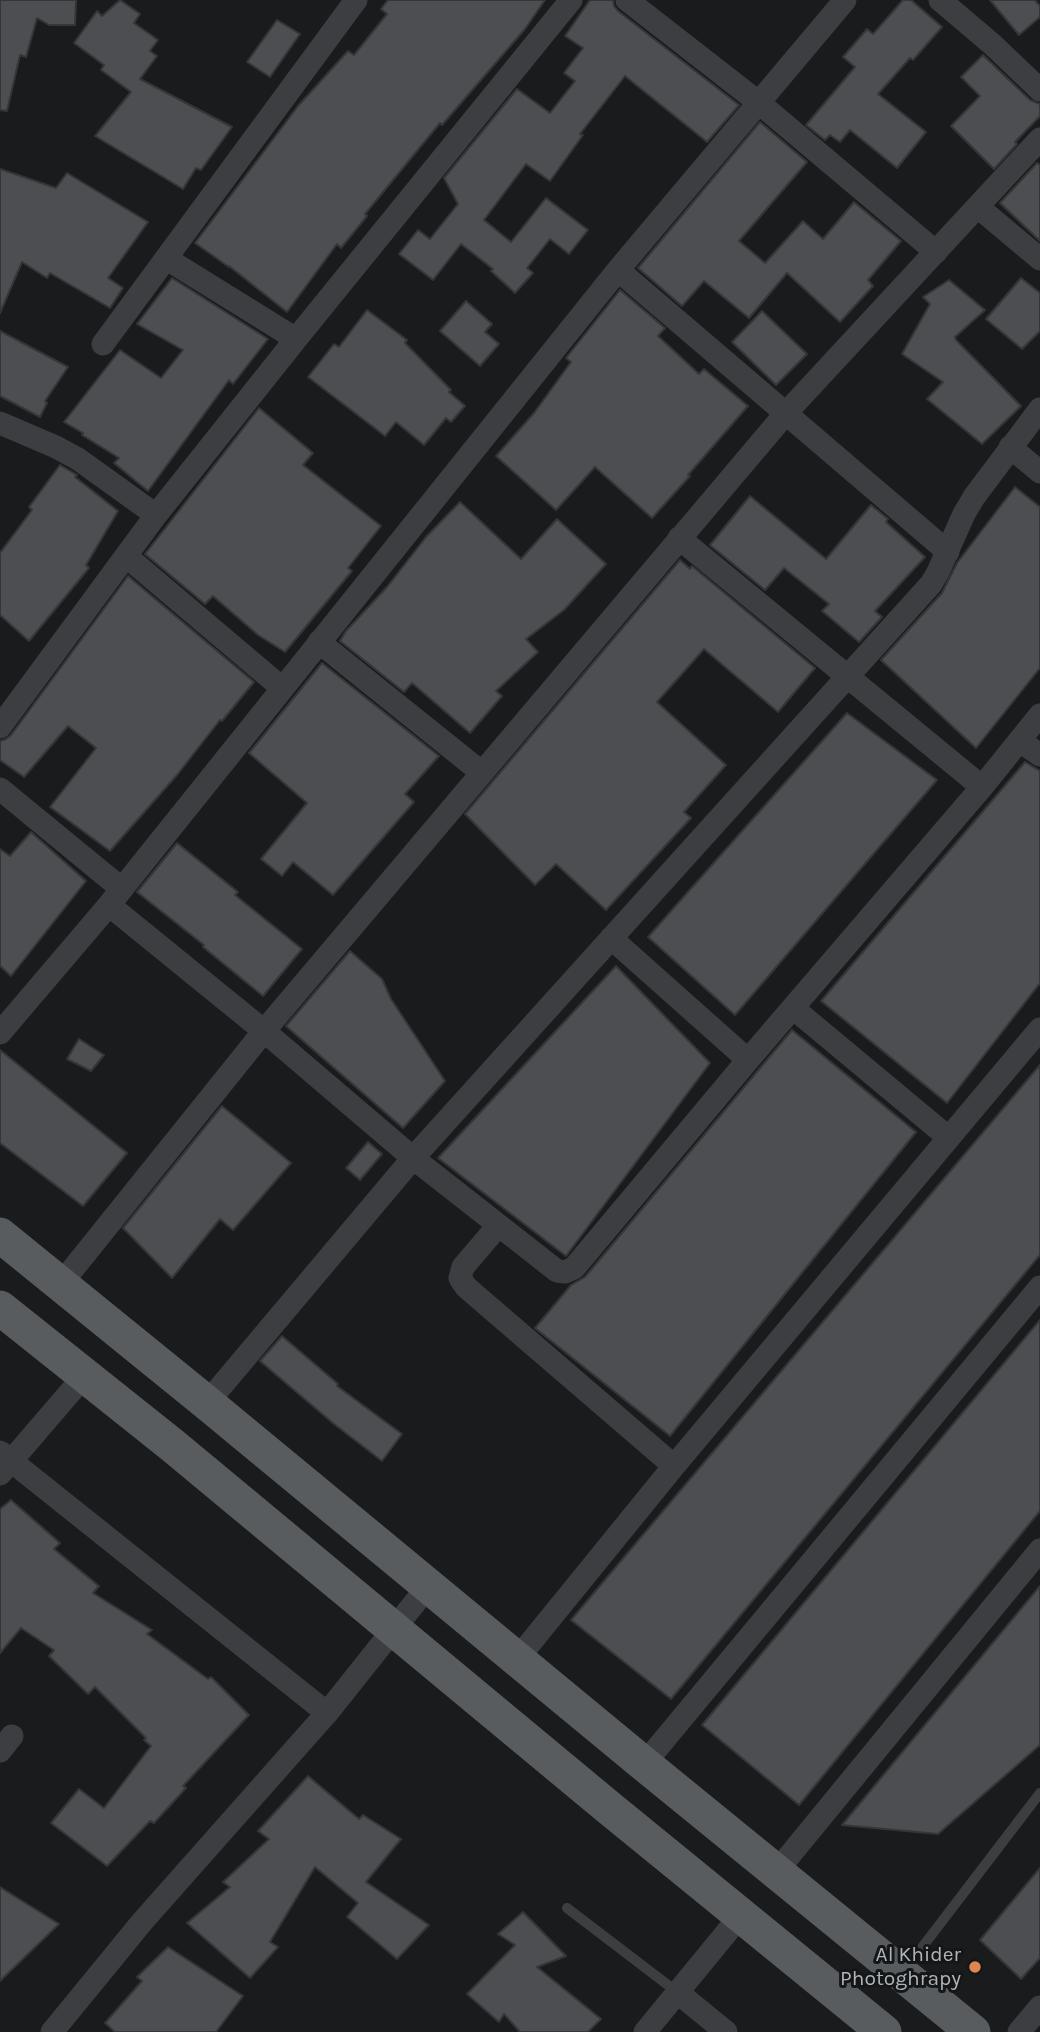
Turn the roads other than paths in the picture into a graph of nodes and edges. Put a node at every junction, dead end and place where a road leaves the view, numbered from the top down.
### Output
1 (356, 0) edge
2 (627, 0) edge
3 (845, 0) edge
4 (940, 0) edge
5 (563, 2) edge
6 (1040, 90) edge
7 (758, 102) junction
8 (1040, 139) edge
9 (978, 207) junction
10 (936, 252) junction
11 (167, 259) junction
12 (1040, 259) edge
13 (618, 270) junction
14 (296, 339) junction
15 (103, 344) dead end
16 (1040, 409) edge
17 (786, 413) junction
18 (0, 423) edge
19 (1010, 447) junction
20 (1040, 472) edge
21 (156, 515) junction
22 (679, 538) junction
23 (948, 552) junction
24 (126, 556) junction
25 (319, 642) junction
26 (848, 676) junction
27 (282, 688) junction
28 (1040, 715) edge
29 (0, 727) edge
30 (1020, 741) junction
31 (1040, 755) edge
32 (481, 772) junction
33 (982, 787) junction
34 (0, 789) edge
35 (116, 897) junction
36 (611, 938) junction
37 (793, 1007) junction
38 (1040, 1029) edge
39 (264, 1031) junction
40 (0, 1032) edge
41 (748, 1060) junction
42 (949, 1138) junction
43 (413, 1158) junction
44 (498, 1226) junction
45 (0, 1236) edge
46 (60, 1285) junction
47 (1040, 1287) edge
48 (0, 1308) edge
49 (85, 1375) junction
50 (207, 1403) junction
51 (4, 1462) edge
52 (674, 1466) junction
53 (1040, 1550) edge
54 (429, 1586) junction
55 (393, 1628) junction
56 (518, 1658) junction
57 (327, 1713) junction
58 (643, 1764) junction
59 (1040, 1793) edge
60 (776, 1872) junction
61 (567, 1908) dead end
62 (741, 1915) junction
63 (901, 1974) junction
64 (677, 1992) junction
65 (1040, 2007) edge
66 (52, 2032) edge
67 (645, 2032) edge
68 (726, 2032) edge
69 (884, 2032) edge
70 (973, 2032) edge
71 (1019, 2032) edge

1 - 11 street
2 - 7 street
3 - 7 street
4 - 6 street
5 - 14 street
7 - 10 street
7 - 13 street
8 - 9 street
9 - 10 street
9 - 12 street
10 - 17 street
11 - 14 street
11 - 15 street
13 - 17 street
13 - 25 street
14 - 21 street
16 - 19 street
17 - 22 street
17 - 23 street
18 - 21 street
19 - 20 street
19 - 23 street
21 - 24 street
22 - 26 street
22 - 32 street
23 - 26 street
24 - 27 street
24 - 29 street
25 - 27 street
25 - 32 street
26 - 33 street
26 - 36 street
27 - 35 street
28 - 30 street
30 - 31 street
30 - 33 street
32 - 39 street
33 - 37 street
34 - 35 street
35 - 39 street
35 - 40 street
36 - 41 street
36 - 43 street
37 - 41 street
37 - 42 street
38 - 42 street
39 - 43 street
39 - 46 street
41 - 44 street
42 - 52 street
43 - 44 street
43 - 50 street
44 - 52 street
45 - 46 main road
46 - 50 main road
47 - 58 street
48 - 49 main road
49 - 51 street
49 - 55 main road
50 - 54 main road
51 - 57 street
52 - 56 street
53 - 60 street
54 - 55 street
54 - 56 main road
55 - 57 street
55 - 62 main road
56 - 58 main road
57 - 66 street
58 - 60 main road
59 - 63 lane
60 - 63 main road
61 - 64 lane
62 - 64 street
62 - 69 main road
63 - 70 main road
64 - 67 street
64 - 68 street
65 - 71 street

